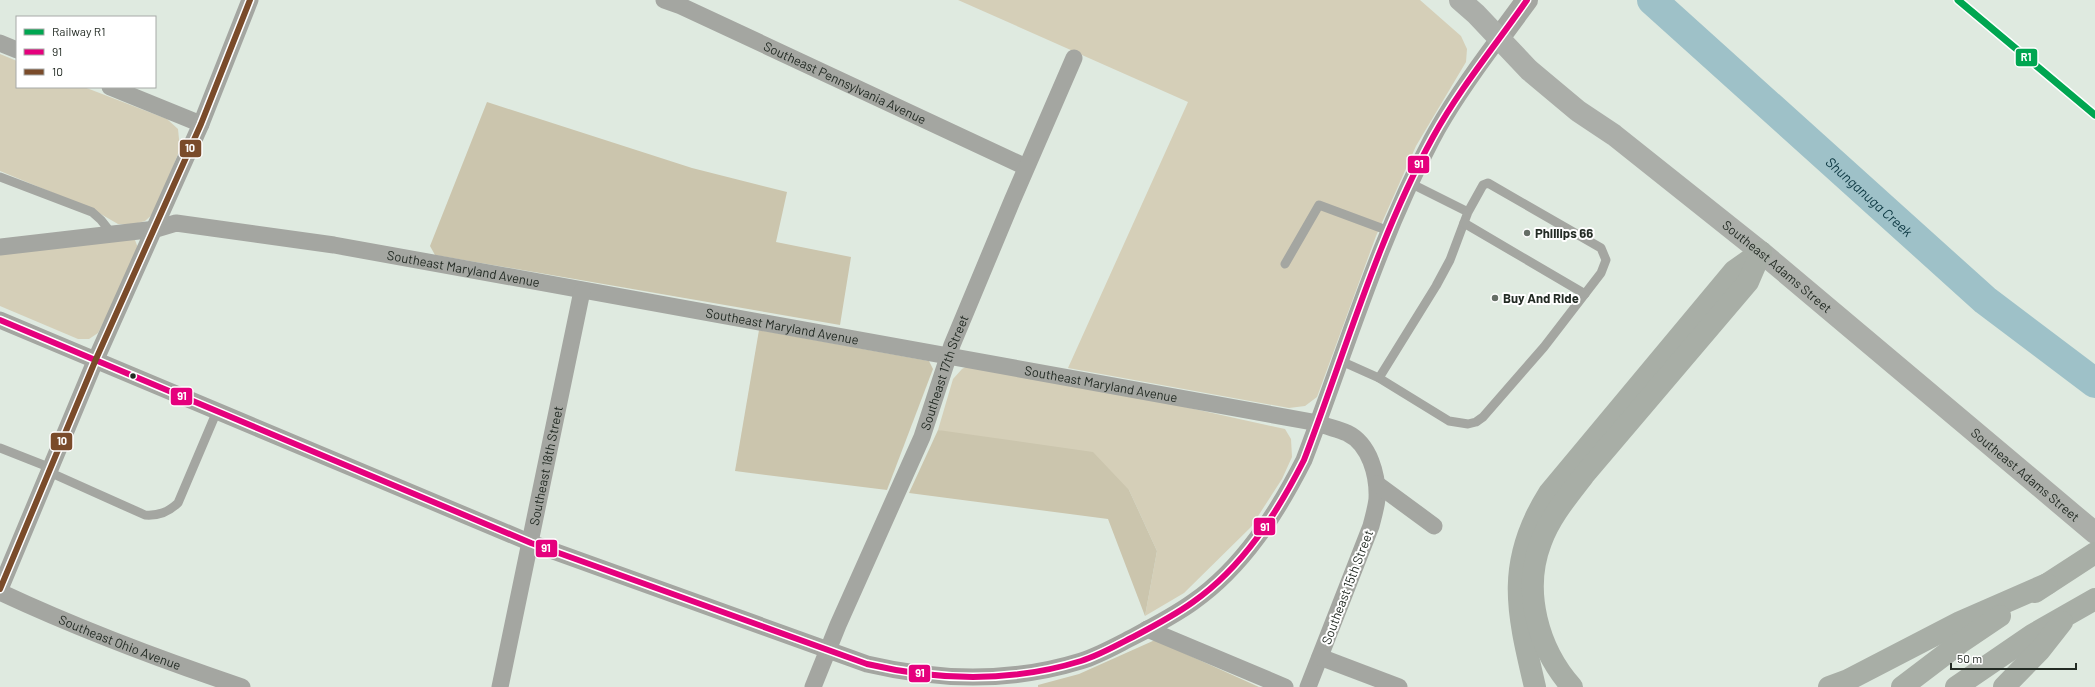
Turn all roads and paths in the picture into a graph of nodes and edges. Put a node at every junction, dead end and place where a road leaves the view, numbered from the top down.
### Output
1 (664, 0) edge
2 (1460, 0) edge
3 (1527, 0) edge
4 (245, 2) edge
5 (1499, 38) junction
6 (0, 43) edge
7 (16, 50) edge
8 (1074, 58) dead end
9 (112, 88) edge
10 (201, 124) junction
11 (1026, 167) junction
12 (0, 177) edge
13 (1410, 183) junction
14 (1468, 212) junction
15 (1464, 223) junction
16 (156, 229) junction
17 (1389, 231) junction
18 (112, 234) junction
19 (0, 247) edge
20 (1761, 252) junction
21 (1285, 264) dead end
22 (582, 291) junction
23 (1585, 294) junction
24 (0, 320) edge
25 (948, 356) junction
26 (96, 360) junction
27 (1341, 361) junction
28 (1379, 378) junction
29 (217, 411) junction
30 (1318, 424) junction
31 (0, 448) edge
32 (50, 470) junction
33 (1377, 484) junction
34 (1434, 526) dead end
35 (2095, 534) edge
36 (531, 543) junction
37 (2095, 553) edge
38 (2054, 580) junction
39 (0, 589) edge
40 (0, 592) edge
41 (2093, 600) edge
42 (2066, 616) junction
43 (1147, 629) junction
44 (828, 650) junction
45 (1320, 657) junction
46 (242, 687) edge
47 (500, 687) edge
48 (813, 687) edge
49 (1285, 687) edge
50 (1308, 687) edge
51 (1399, 687) edge
52 (1535, 687) edge
53 (1572, 687) edge
54 (1829, 687) edge
55 (1902, 687) edge
56 (1956, 687) edge
57 (2004, 687) edge

1 - 11 street, Southeast Pennsylvania Avenue
2 - 5 main road, Southeast Adams Street
3 - 5 street
4 - 10 street
5 - 13 street
5 - 20 main road, Southeast Adams Street
6 - 7 street
8 - 11 street, Southeast 17th Street
9 - 10 street
10 - 16 street
11 - 25 street, Southeast 17th Street
12 - 18 lane
13 - 14 lane
13 - 17 street
14 - 15 lane
14 - 23 lane
15 - 23 lane
15 - 28 lane
16 - 18 street, Southeast Maryland Avenue
16 - 22 street, Southeast Maryland Avenue
16 - 26 street
17 - 21 lane
17 - 27 street
18 - 19 street, Southeast Maryland Avenue
20 - 35 main road, Southeast Adams Street
20 - 52 highway
20 - 53 highway
22 - 25 street, Southeast Maryland Avenue
22 - 36 street, Southeast 18th Street
23 - 28 lane
24 - 26 street
25 - 30 street, Southeast Maryland Avenue
25 - 44 street, Southeast 17th Street
26 - 29 street
26 - 32 street
27 - 28 lane
27 - 30 street
29 - 32 lane
29 - 36 street
30 - 33 street, Southeast Maryland Avenue
30 - 43 street
31 - 32 lane
32 - 39 street
33 - 34 street
33 - 45 street, Southeast 15th Street
36 - 44 street
36 - 47 street, Southeast 18th Street
37 - 38 highway
38 - 54 highway
38 - 55 highway
40 - 46 street, Southeast Ohio Avenue
41 - 42 highway
42 - 56 highway
42 - 57 highway
43 - 44 street
43 - 49 street
44 - 48 street, Southeast 17th Street
45 - 50 street, Southeast 15th Street
45 - 51 street

